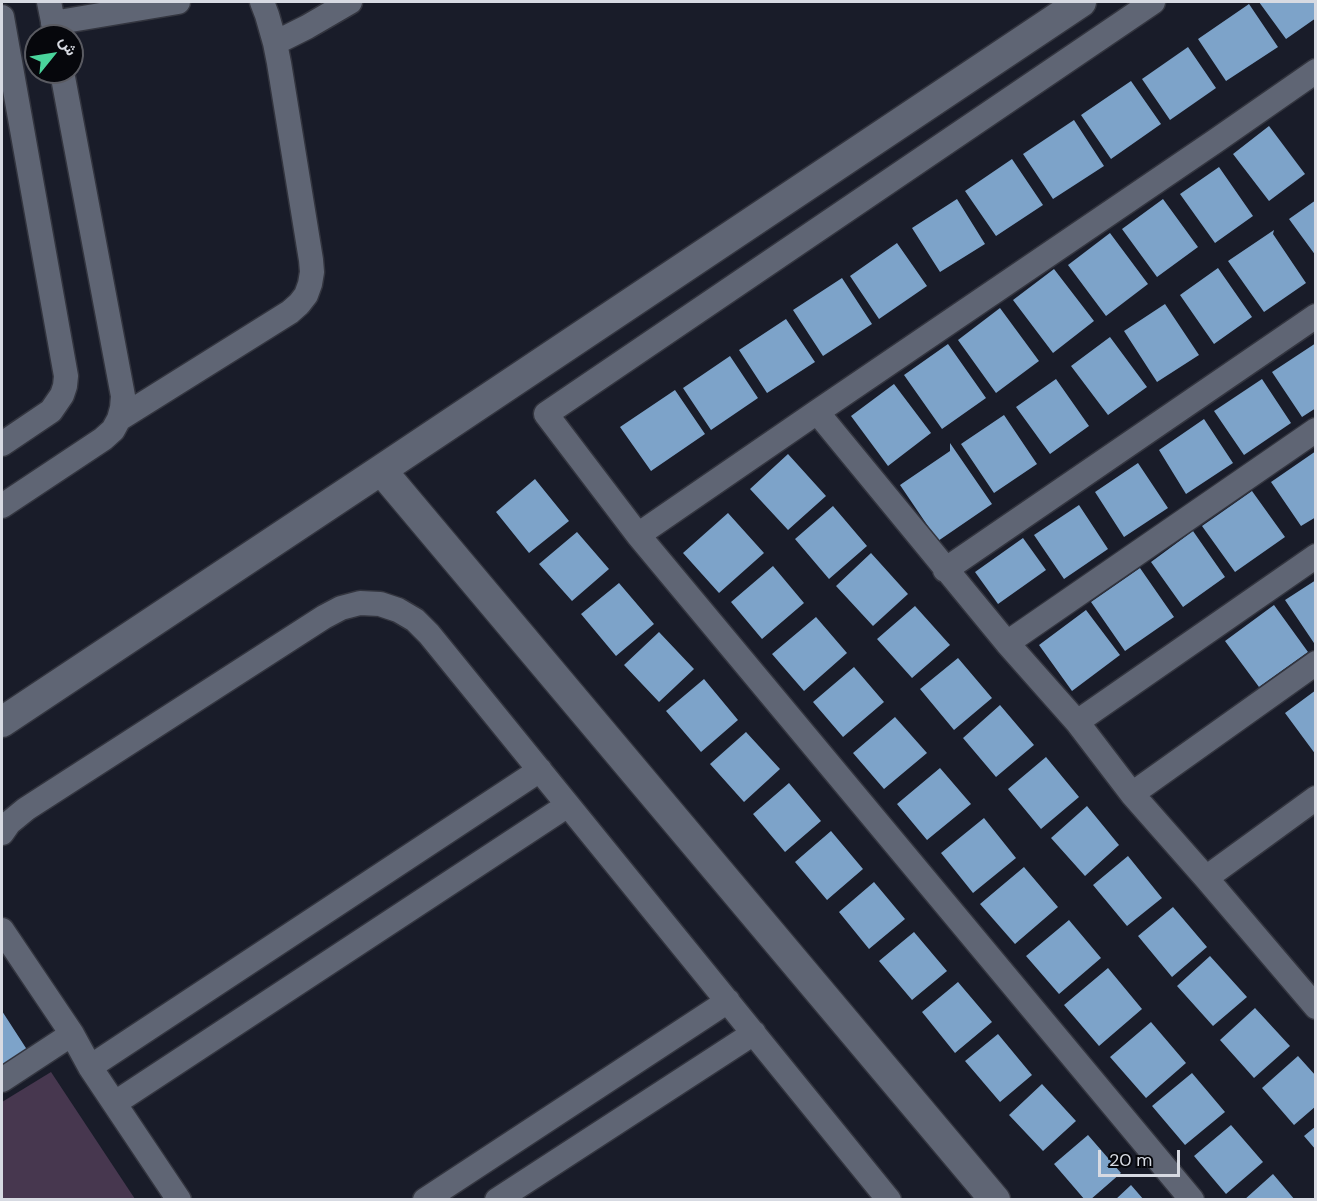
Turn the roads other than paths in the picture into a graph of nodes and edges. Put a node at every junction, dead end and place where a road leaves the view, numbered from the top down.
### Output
1 (178, 2) edge
2 (262, 2) edge
3 (350, 2) edge
4 (1081, 2) edge
5 (1153, 2) edge
6 (2, 17) edge
7 (53, 20) edge
8 (275, 43) junction
9 (1311, 82) edge
10 (64, 84) edge
11 (10, 108) edge
12 (1316, 316) edge
13 (817, 412) junction
14 (119, 419) junction
15 (1316, 429) edge
16 (2, 444) edge
17 (381, 470) junction
18 (2, 506) edge
19 (638, 535) junction
20 (1316, 556) edge
21 (945, 570) junction
22 (1006, 643) junction
23 (1316, 663) edge
24 (2, 722) edge
25 (1077, 722) junction
26 (540, 770) junction
27 (1132, 794) junction
28 (1316, 798) edge
29 (568, 805) junction
30 (2, 833) edge
31 (1206, 878) junction
32 (2, 930) edge
33 (728, 1001) junction
34 (1316, 1007) edge
35 (754, 1033) junction
36 (72, 1034) junction
37 (90, 1067) junction
38 (2, 1080) edge
39 (115, 1103) junction
40 (179, 1200) edge
41 (425, 1200) edge
42 (497, 1200) edge
43 (889, 1200) edge
44 (995, 1200) edge
45 (1192, 1200) edge

1 - 7 street
2 - 8 street
3 - 8 street
4 - 17 street
5 - 19 street
6 - 11 street
8 - 14 street
9 - 13 street
10 - 14 street
11 - 16 street
12 - 21 street
13 - 19 street
13 - 21 street
14 - 18 street
15 - 22 street
17 - 24 street
17 - 44 street
19 - 45 street
20 - 25 street
21 - 22 street
22 - 25 street
23 - 27 street
25 - 27 street
26 - 29 street
26 - 30 street
26 - 37 street
27 - 31 street
28 - 31 street
29 - 33 street
29 - 39 street
31 - 34 street
32 - 36 street
33 - 35 street
33 - 41 street
35 - 42 street
35 - 43 street
36 - 37 street
36 - 38 street
37 - 39 street
39 - 40 street

